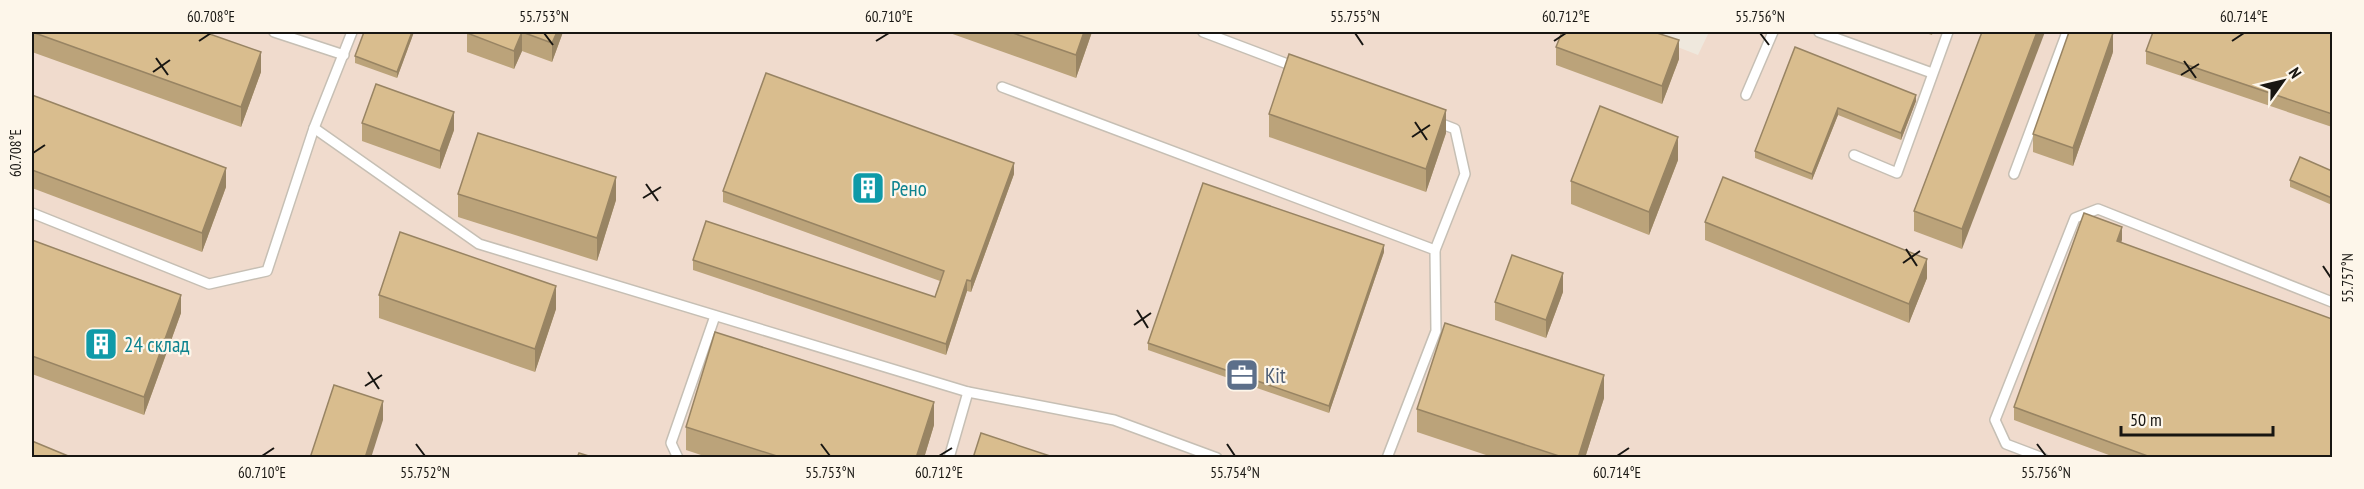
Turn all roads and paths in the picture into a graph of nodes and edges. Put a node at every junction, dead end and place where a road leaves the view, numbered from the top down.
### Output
1 (274, 32) edge
2 (352, 32) edge
3 (1203, 32) edge
4 (1773, 32) edge
5 (1819, 32) edge
6 (1948, 32) edge
7 (2067, 32) edge
8 (344, 55) junction
9 (1932, 73) junction
10 (1312, 74) edge
11 (1002, 87) dead end
12 (1746, 95) dead end
13 (1433, 120) edge
14 (314, 128) junction
15 (1854, 155) dead end
16 (2014, 174) dead end
17 (32, 213) edge
18 (1435, 250) junction
19 (2332, 302) edge
20 (716, 316) junction
21 (968, 392) junction
22 (678, 458) edge
23 (949, 458) edge
24 (1217, 458) edge
25 (1386, 458) edge
26 (2043, 458) edge

1 - 8 lane
2 - 8 lane
3 - 10 lane
4 - 12 lane
5 - 9 lane
6 - 9 lane
7 - 16 lane
8 - 14 lane
9 - 15 lane
11 - 18 lane
13 - 18 lane
14 - 17 lane
14 - 20 lane
18 - 25 lane
19 - 26 lane
20 - 21 lane
20 - 22 lane
21 - 23 lane
21 - 24 lane

